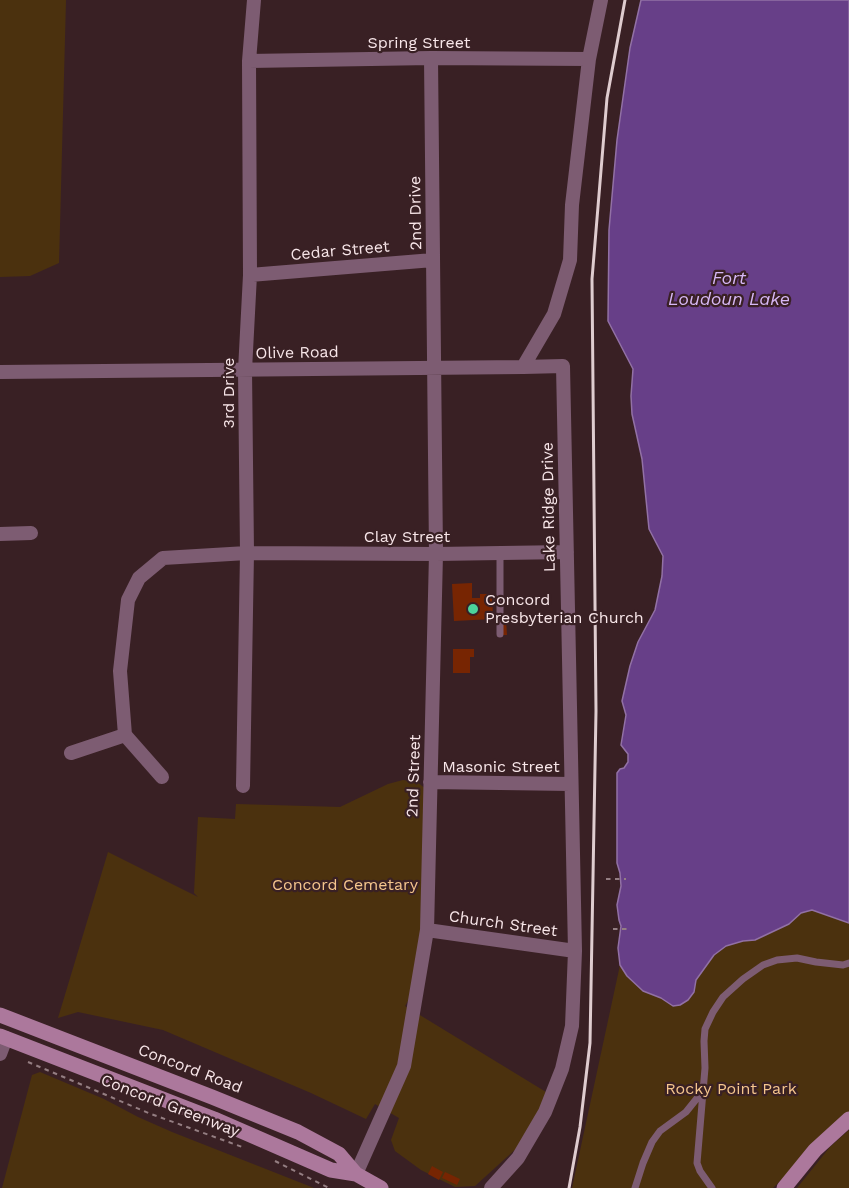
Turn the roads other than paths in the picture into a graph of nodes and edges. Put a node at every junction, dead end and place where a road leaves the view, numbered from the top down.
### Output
1 (254, 0) edge
2 (601, 0) edge
3 (431, 58) junction
4 (589, 59) junction
5 (249, 61) junction
6 (433, 260) junction
7 (250, 275) junction
8 (523, 366) junction
9 (434, 368) junction
10 (244, 370) junction
11 (0, 372) edge
12 (32, 533) dead end
13 (0, 534) edge
14 (567, 552) junction
15 (247, 553) junction
16 (500, 553) junction
17 (436, 554) junction
18 (500, 634) dead end
19 (125, 735) junction
20 (71, 753) dead end
21 (162, 777) dead end
22 (430, 782) junction
23 (572, 784) junction
24 (243, 786) dead end
25 (427, 930) junction
26 (575, 951) junction
27 (849, 963) edge
28 (7, 1017) edge
29 (3, 1037) edge
30 (0, 1054) edge
31 (702, 1092) junction
32 (849, 1119) edge
33 (356, 1174) junction
34 (381, 1188) edge
35 (491, 1188) edge
36 (635, 1188) edge
37 (712, 1188) edge
38 (783, 1188) edge

1 - 5 street, 3rd Drive
2 - 4 street
3 - 4 street, Spring Street
3 - 5 street, Spring Street
3 - 6 street, 2nd Drive
4 - 8 street
5 - 7 street, 3rd Drive
6 - 7 street, Cedar Street
6 - 9 street, 2nd Drive
7 - 10 street, 3rd Drive
8 - 9 street, Olive Road
8 - 14 street, Lake Ridge Drive
9 - 10 street, Olive Road
9 - 17 street, 2nd Street
10 - 11 street, Olive Road
10 - 15 street, 3rd Drive
12 - 13 street
14 - 16 street, Clay Street
14 - 23 street, Lake Ridge Drive
15 - 17 street, Clay Street
15 - 19 street, Clay Street
15 - 24 street, 3rd Drive
16 - 17 street, Clay Street
16 - 18 lane
17 - 22 street, 2nd Street
19 - 20 street
19 - 21 street
22 - 23 street, Masonic Street
22 - 25 street, 2nd Street
23 - 26 street, Lake Ridge Drive
25 - 26 street, Church Street
25 - 33 street, 2nd Street
26 - 35 street, Lake Ridge Drive
27 - 31 lane
28 - 29 main road
28 - 33 main road, Concord Road
29 - 30 street
29 - 33 main road, Concord Road
31 - 36 lane
31 - 37 lane
32 - 38 main road
33 - 34 main road, Concord Road

